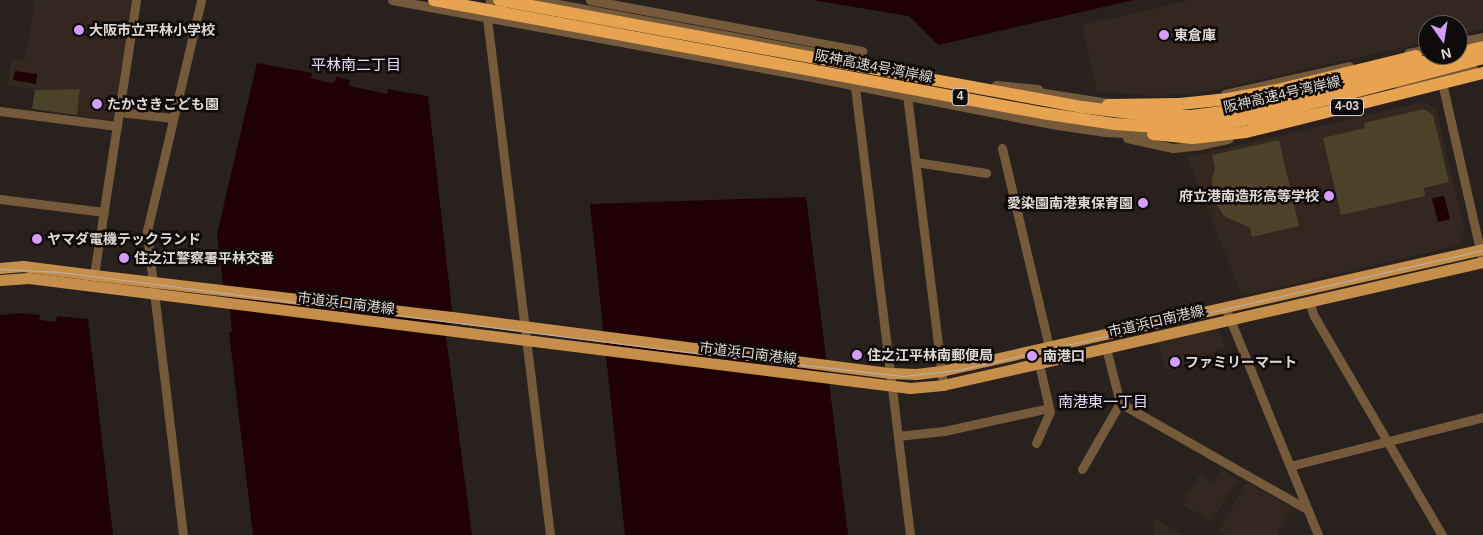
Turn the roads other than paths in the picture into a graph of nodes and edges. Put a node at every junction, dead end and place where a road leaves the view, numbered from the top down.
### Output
1 (136, 0) edge
2 (201, 0) edge
3 (392, 0) edge
4 (434, 0) edge
5 (490, 0) edge
6 (499, 0) edge
7 (537, 0) edge
8 (590, 0) edge
9 (487, 18) junction
10 (1483, 37) edge
11 (1468, 40) edge
12 (1483, 45) edge
13 (1468, 49) edge
14 (862, 51) dead end
15 (1418, 51) edge
16 (1418, 56) edge
17 (1483, 58) edge
18 (1418, 59) edge
19 (869, 63) junction
20 (1418, 64) edge
21 (1483, 67) edge
22 (1483, 73) edge
23 (1483, 78) edge
24 (855, 86) junction
25 (996, 86) junction
26 (1443, 87) junction
27 (907, 96) junction
28 (1030, 97) junction
29 (0, 111) edge
30 (119, 112) junction
31 (1042, 112) junction
32 (173, 118) junction
33 (117, 126) junction
34 (1105, 132) junction
35 (1002, 148) dead end
36 (916, 162) junction
37 (986, 173) dead end
38 (0, 199) edge
39 (104, 212) junction
40 (1481, 249) edge
41 (1483, 262) edge
42 (0, 268) edge
43 (94, 274) junction
44 (0, 280) edge
45 (153, 282) junction
46 (155, 294) junction
47 (1309, 301) junction
48 (1225, 307) junction
49 (1230, 320) junction
50 (526, 326) junction
51 (528, 341) junction
52 (1049, 347) junction
53 (1106, 348) junction
54 (1039, 364) junction
55 (941, 371) junction
56 (890, 373) junction
57 (943, 385) junction
58 (892, 387) junction
59 (1120, 403) junction
60 (1049, 408) junction
61 (1483, 417) edge
62 (898, 436) junction
63 (1036, 443) dead end
64 (1387, 443) junction
65 (1290, 466) junction
66 (1082, 469) dead end
67 (1308, 510) junction
68 (183, 535) edge
69 (550, 535) edge
70 (910, 535) edge
71 (1318, 535) edge
72 (1442, 535) edge

1 - 30 street
2 - 32 street
3 - 9 street
4 - 31 highway, 阪神高速4号湾岸線 / 4
5 - 9 street
6 - 28 highway, 阪神高速4号湾岸線 / 4
7 - 19 street
8 - 14 street
9 - 24 street
9 - 50 street
10 - 11 street
12 - 13 highway
15 - 25 street
16 - 28 highway, 4-03
17 - 31 highway, 阪神高速4号湾岸線 / 4
18 - 25 street
19 - 24 street
19 - 25 street
20 - 28 highway, 阪神高速4号湾岸線 / 4
21 - 34 street
22 - 31 highway, 4-03
23 - 26 street
24 - 27 street
24 - 56 street
26 - 34 street
26 - 40 street
27 - 34 street
27 - 36 street
29 - 33 street
30 - 32 street
30 - 33 street
32 - 45 street
33 - 39 street
35 - 52 street
36 - 37 street
36 - 55 street
38 - 39 street
39 - 43 street
40 - 41 street
40 - 48 main road, 市道浜口南港線
41 - 47 main road, 市道浜口南港線
42 - 43 main road, 市道浜口南港線
43 - 45 main road, 市道浜口南港線
44 - 46 main road, 市道浜口南港線
45 - 46 street
45 - 50 main road, 市道浜口南港線
46 - 51 main road, 市道浜口南港線
46 - 68 street
47 - 49 main road, 市道浜口南港線
47 - 64 street
48 - 49 street
48 - 52 main road, 市道浜口南港線
49 - 53 main road, 市道浜口南港線
49 - 65 street
50 - 51 street
50 - 56 main road, 市道浜口南港線
51 - 58 main road, 市道浜口南港線
51 - 69 street
52 - 55 main road, 市道浜口南港線
53 - 54 main road, 市道浜口南港線
53 - 59 street
54 - 57 main road, 市道浜口南港線
54 - 60 street
55 - 56 main road, 市道浜口南港線
55 - 57 street
56 - 58 street
57 - 58 main road, 市道浜口南港線
58 - 62 street
59 - 66 street
59 - 67 street
60 - 62 street
60 - 63 street
61 - 64 street
62 - 70 street
64 - 65 street
64 - 72 street
65 - 67 street
67 - 71 street

